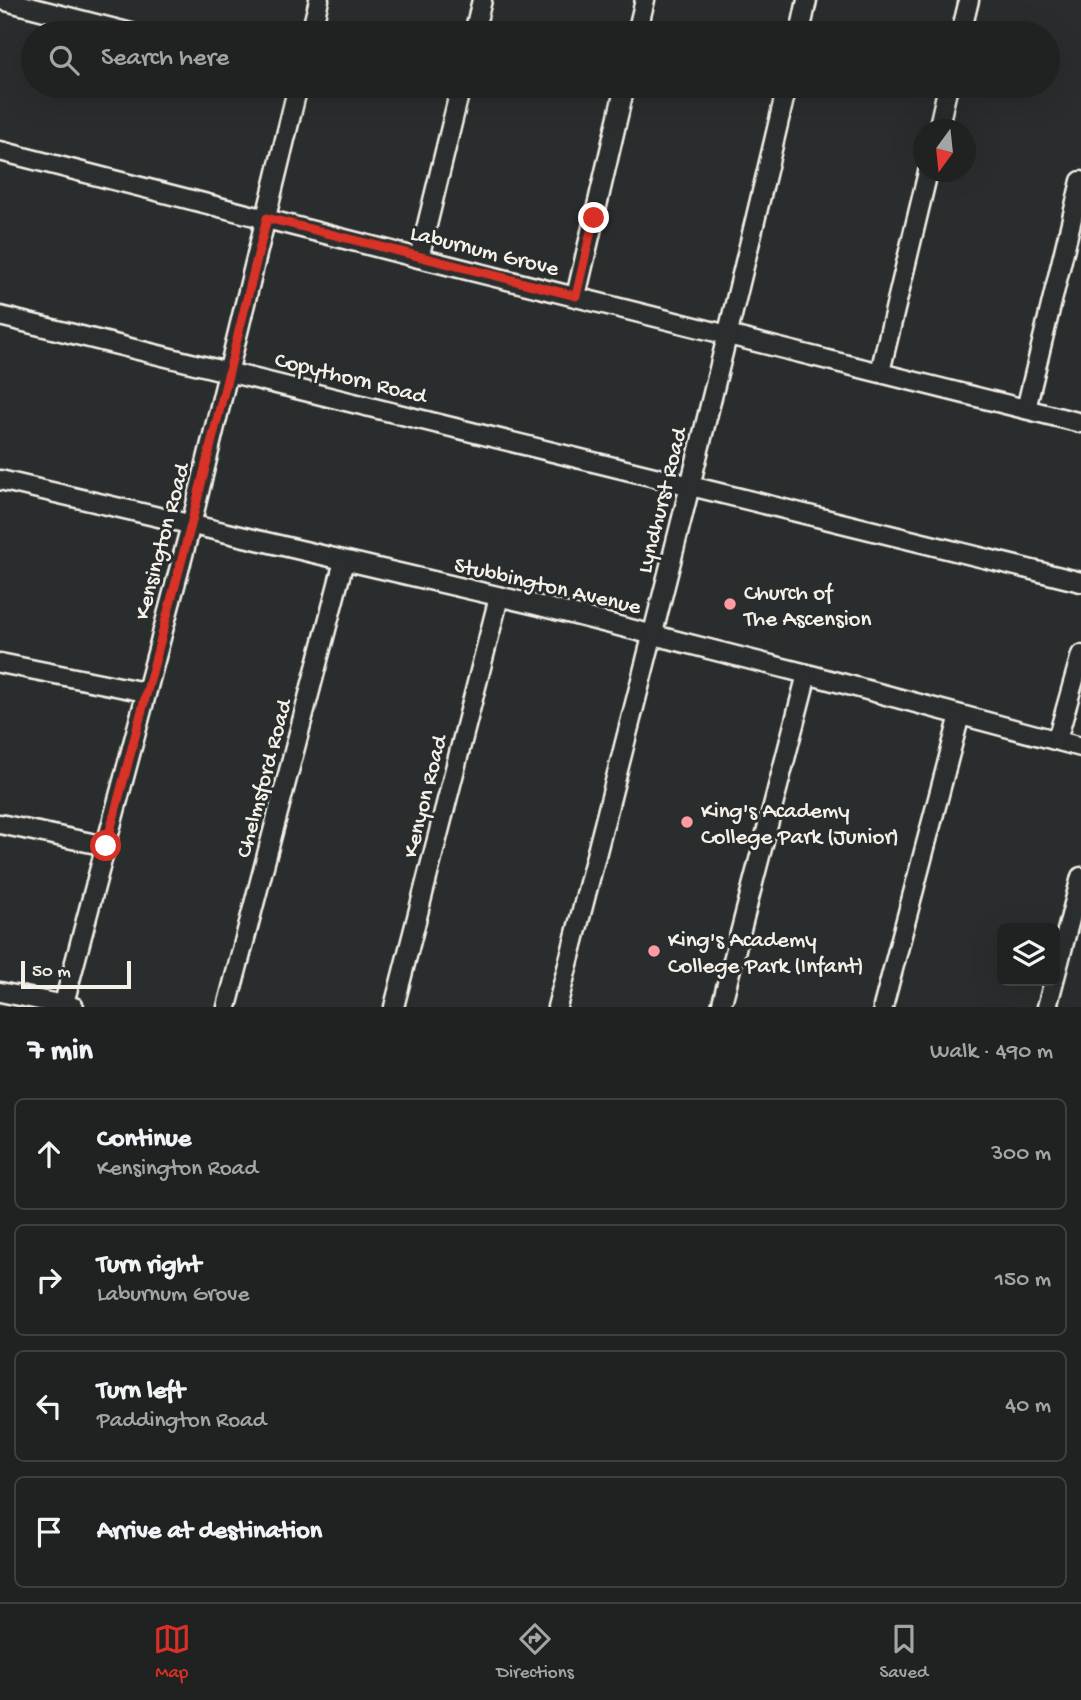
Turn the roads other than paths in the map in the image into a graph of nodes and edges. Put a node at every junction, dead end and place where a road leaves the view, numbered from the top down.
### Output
1 (2, 0) edge
2 (319, 0) edge
3 (482, 0) edge
4 (645, 0) edge
5 (807, 0) edge
6 (969, 0) edge
7 (84, 21) edge
8 (314, 21) edge
9 (477, 21) edge
10 (640, 21) edge
11 (803, 21) edge
12 (964, 21) edge
13 (295, 98) edge
14 (458, 98) edge
15 (622, 98) edge
16 (784, 98) edge
17 (945, 98) edge
18 (940, 119) edge
19 (0, 151) edge
20 (1081, 181) edge
21 (926, 182) edge
22 (267, 218) junction
23 (419, 258) junction
24 (576, 296) junction
25 (0, 316) edge
26 (727, 335) junction
27 (230, 371) junction
28 (880, 372) junction
29 (1026, 409) junction
30 (1081, 423) edge
31 (0, 480) edge
32 (690, 484) junction
33 (191, 525) junction
34 (344, 561) junction
35 (1081, 582) edge
36 (499, 597) junction
37 (653, 634) junction
38 (1081, 655) edge
39 (0, 663) edge
40 (807, 674) junction
41 (145, 692) junction
42 (960, 715) junction
43 (1057, 740) junction
44 (1081, 747) edge
45 (0, 824) edge
46 (106, 846) junction
47 (1081, 877) edge
48 (1060, 956) edge
49 (1052, 986) edge
50 (0, 992) edge
51 (67, 1006) edge
52 (227, 1007) edge
53 (394, 1007) edge
54 (557, 1007) edge
55 (721, 1007) edge
56 (883, 1007) edge
57 (1047, 1007) edge

1 - 7 street
2 - 8 street
3 - 9 street
4 - 10 street
5 - 11 street
6 - 12 street
13 - 22 street, Kensington Road
14 - 23 street
15 - 24 street
16 - 26 street, Lyndhurst Road
17 - 18 street
19 - 22 street, Laburnum Grove
20 - 29 street
21 - 28 street
22 - 23 street, Laburnum Grove
22 - 27 street, Kensington Road
23 - 24 street, Laburnum Grove
24 - 26 street, Laburnum Grove
25 - 27 street, Copythorn Road
26 - 28 street, Laburnum Grove
26 - 32 street, Lyndhurst Road
27 - 32 street, Copythorn Road
27 - 33 street, Kensington Road
28 - 29 street, Laburnum Grove
29 - 30 street, Laburnum Grove
31 - 33 street, Stubbington Avenue
32 - 35 street, Copythorn Road
32 - 37 street, Lyndhurst Road
33 - 34 street, Stubbington Avenue
33 - 41 street, Kensington Road
34 - 36 street, Stubbington Avenue
34 - 52 street, Chelmsford Road
36 - 37 street, Stubbington Avenue
36 - 53 street, Kenyon Road
37 - 40 street, Stubbington Avenue
37 - 54 street, Lyndhurst Road
38 - 43 street
39 - 41 street
40 - 42 street, Stubbington Avenue
40 - 55 street
41 - 46 street, Kensington Road
42 - 43 street, Stubbington Avenue
42 - 56 street
43 - 44 street, Stubbington Avenue
45 - 46 street
46 - 51 street, Kensington Road
47 - 48 street
49 - 57 street
50 - 51 street

